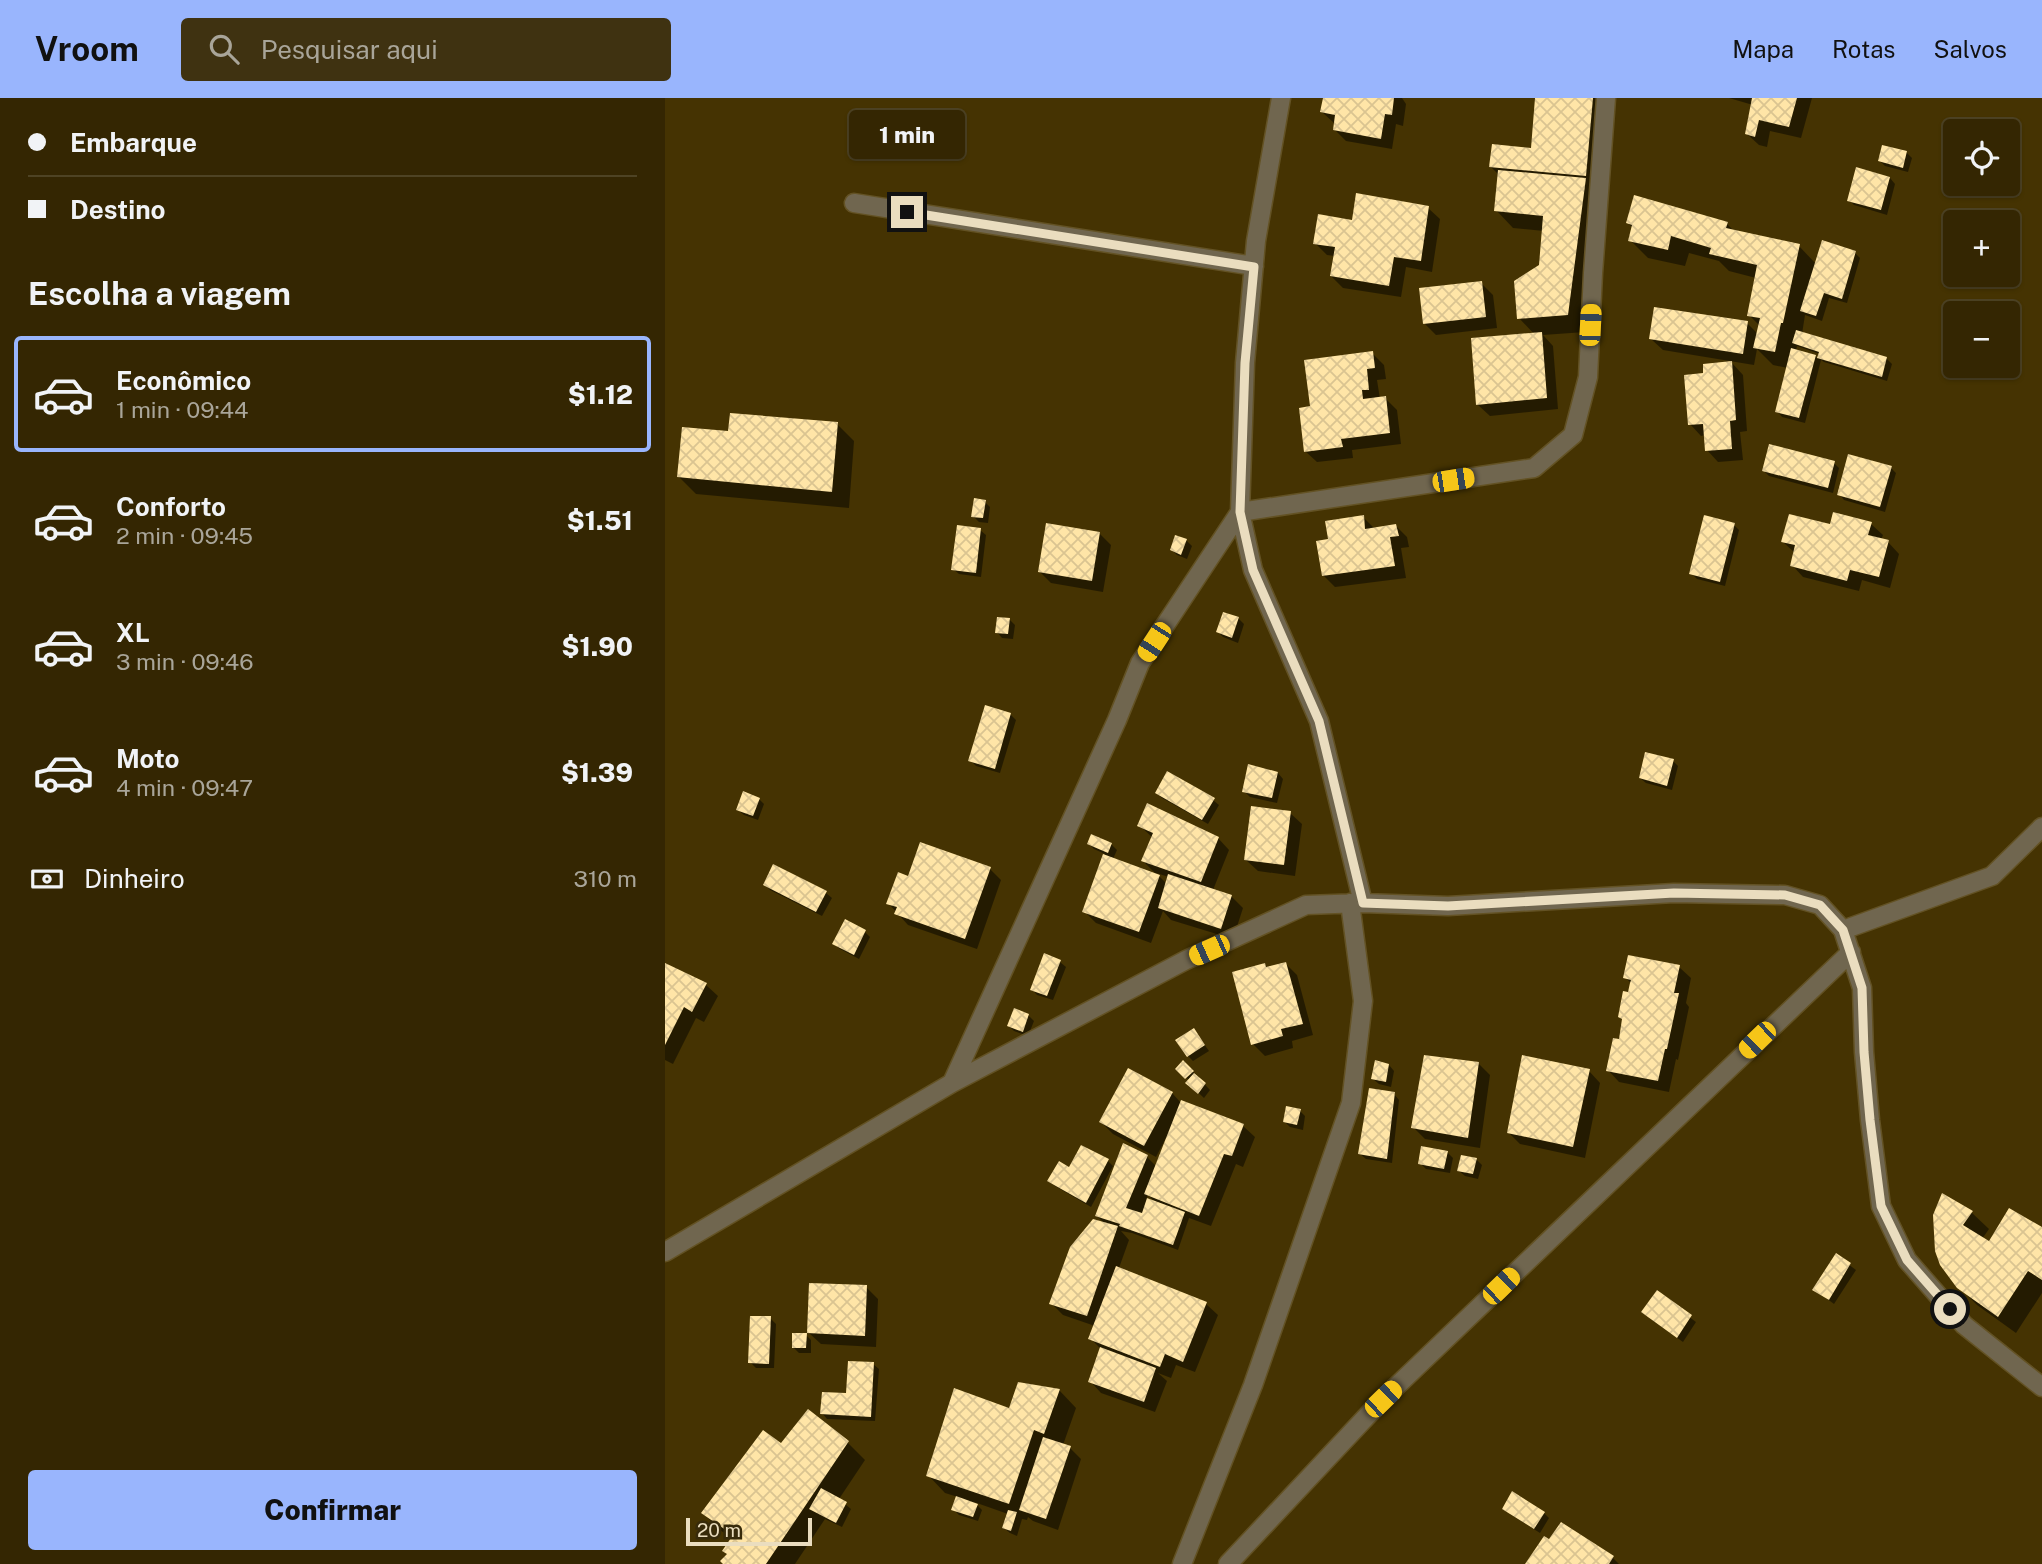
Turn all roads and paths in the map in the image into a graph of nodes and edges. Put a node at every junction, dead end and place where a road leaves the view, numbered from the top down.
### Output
1 (1281, 98) edge
2 (1606, 98) edge
3 (854, 203) dead end
4 (1254, 267) junction
5 (1240, 512) junction
6 (2042, 827) edge
7 (1357, 903) junction
8 (1843, 930) junction
9 (1851, 952) junction
10 (952, 1083) junction
11 (665, 1252) edge
12 (2042, 1387) edge
13 (1182, 1564) edge
14 (1228, 1564) edge

1 - 4 street
2 - 5 street
3 - 4 street
4 - 5 street
5 - 7 street
5 - 10 street
6 - 8 street
7 - 8 street
7 - 10 street
7 - 13 street
8 - 9 street
9 - 12 street
9 - 14 street
10 - 11 street

